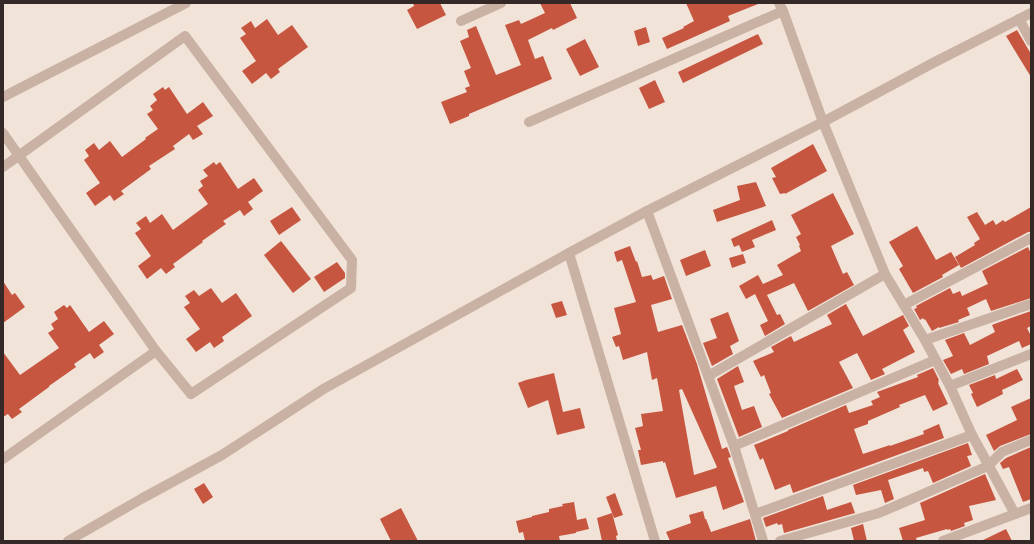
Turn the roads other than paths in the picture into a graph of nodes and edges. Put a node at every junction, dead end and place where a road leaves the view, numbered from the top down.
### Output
1 (186, 3) edge
2 (501, 3) edge
3 (781, 7) edge
4 (1031, 13) edge
5 (1019, 19) junction
6 (461, 21) dead end
7 (1031, 41) edge
8 (3, 98) edge
9 (529, 122) dead end
10 (823, 122) junction
11 (3, 133) edge
12 (18, 156) junction
13 (3, 167) edge
14 (648, 211) junction
15 (1031, 238) edge
16 (569, 253) junction
17 (885, 274) junction
18 (1031, 304) edge
19 (904, 305) junction
20 (925, 340) junction
21 (156, 351) junction
22 (1031, 354) edge
23 (935, 360) junction
24 (708, 376) junction
25 (950, 386) junction
26 (972, 436) junction
27 (1031, 440) edge
28 (734, 446) junction
29 (3, 459) edge
30 (988, 466) junction
31 (1031, 508) edge
32 (755, 514) junction
33 (1014, 514) junction
34 (68, 541) edge
35 (655, 541) edge
36 (763, 541) edge
37 (780, 541) edge
38 (943, 541) edge

1 - 8 street
2 - 6 street
3 - 9 street
3 - 10 street
4 - 5 street
5 - 7 street
5 - 10 street
10 - 14 street
10 - 17 street
11 - 12 street
12 - 13 street
12 - 21 street
12 - 21 street
14 - 16 street
14 - 24 street
15 - 19 street
16 - 34 street
16 - 35 street
17 - 19 street
17 - 24 street
18 - 20 street
19 - 20 street
20 - 23 street
21 - 29 street
22 - 25 street
23 - 25 street
23 - 28 street
24 - 28 street
25 - 26 street
26 - 30 street
26 - 32 street
27 - 30 street
28 - 32 street
30 - 33 street
30 - 37 street
31 - 33 street
32 - 36 street
33 - 38 street

